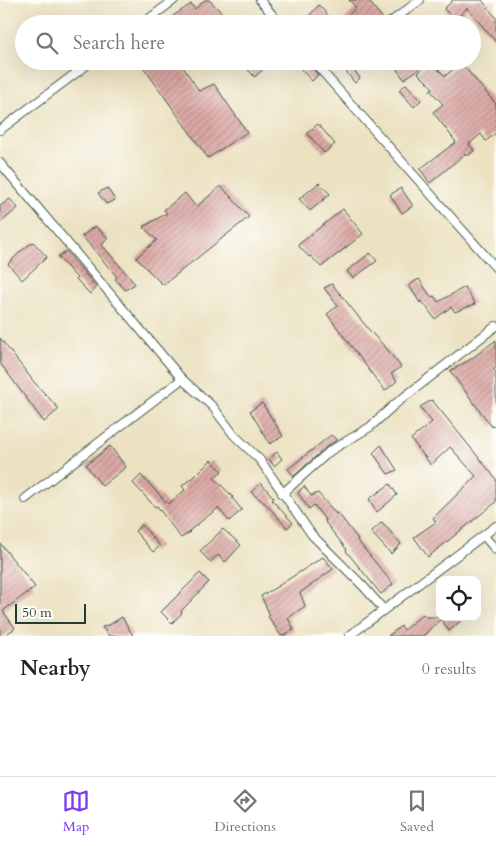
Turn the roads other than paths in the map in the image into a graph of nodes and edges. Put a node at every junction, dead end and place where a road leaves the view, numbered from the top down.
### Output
1 (174, 0) edge
2 (260, 0) edge
3 (420, 0) edge
4 (154, 15) edge
5 (272, 15) edge
6 (400, 15) edge
7 (80, 70) edge
8 (323, 72) edge
9 (0, 130) edge
10 (0, 163) edge
11 (496, 268) edge
12 (496, 326) edge
13 (182, 379) junction
14 (282, 494) junction
15 (25, 499) dead end
16 (496, 526) edge
17 (484, 536) junction
18 (496, 550) edge
19 (384, 610) junction
20 (350, 636) edge

1 - 4 street
2 - 5 street
3 - 6 street
7 - 9 street
8 - 11 street
10 - 13 street
12 - 14 street
13 - 14 street
13 - 15 street
14 - 19 street
16 - 17 street
17 - 18 street
17 - 19 street
19 - 20 street

